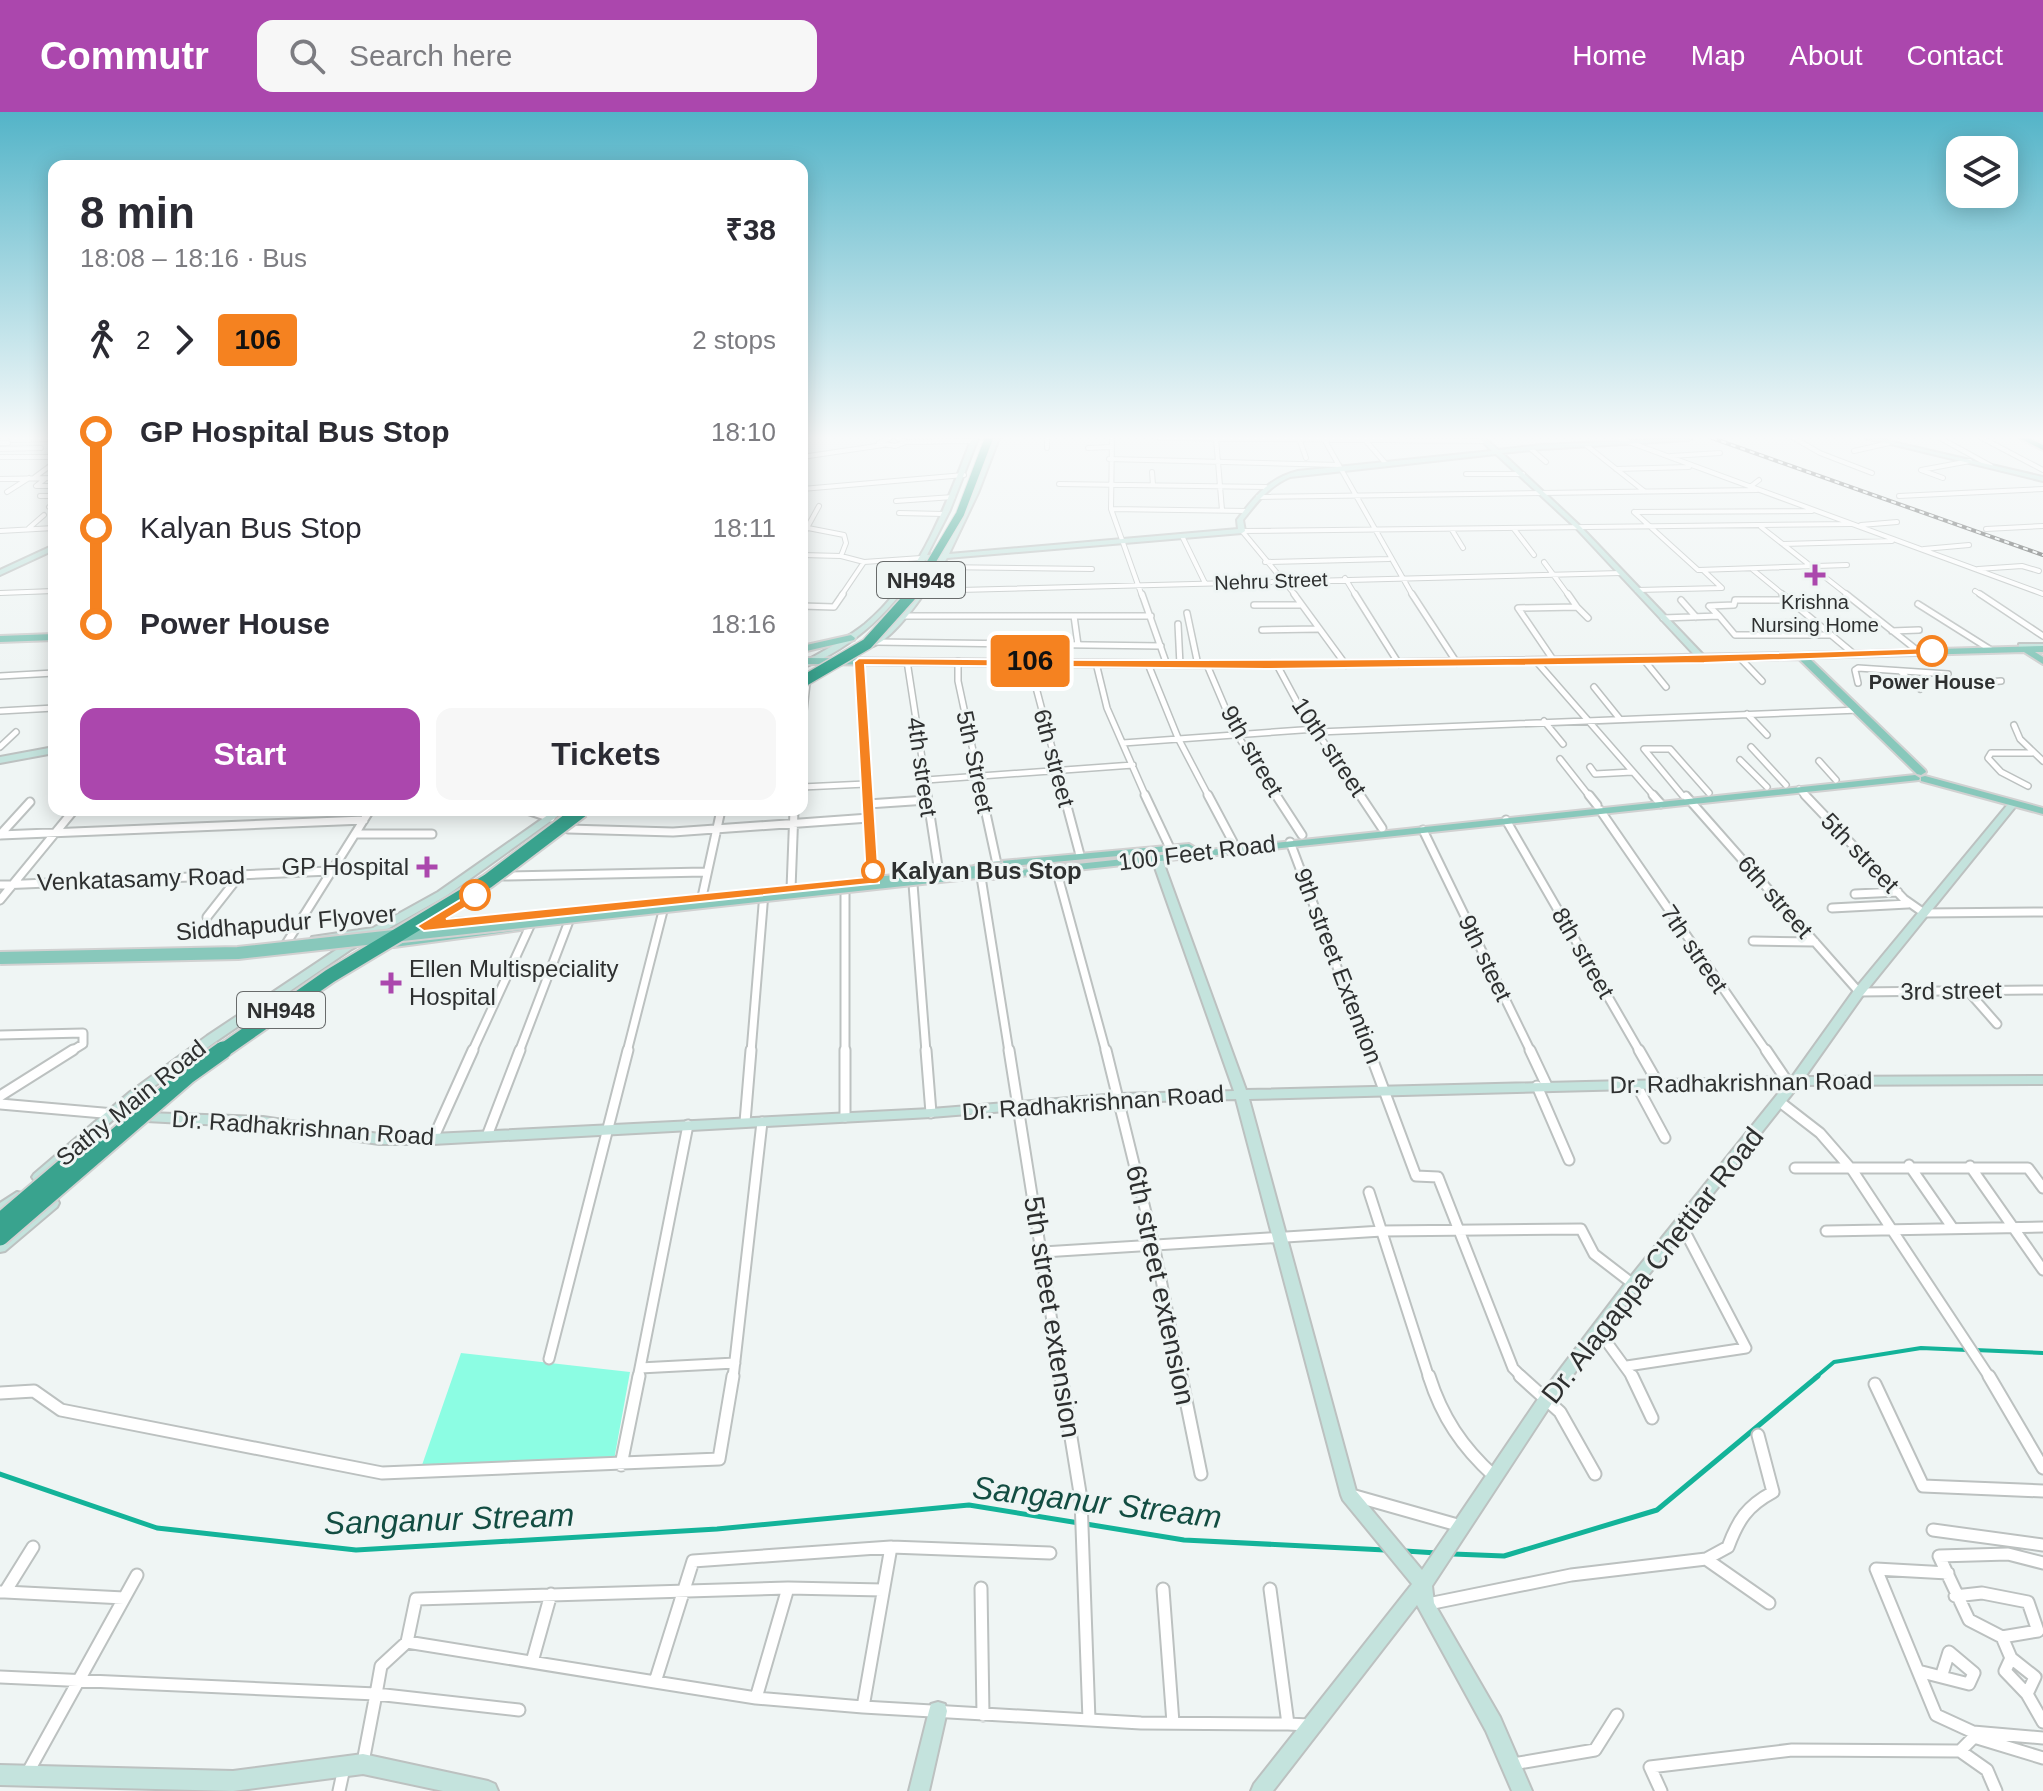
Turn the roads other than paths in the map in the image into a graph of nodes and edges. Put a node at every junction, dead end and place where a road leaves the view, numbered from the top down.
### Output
1 (42, 516) edge
2 (943, 516) edge
3 (957, 516) edge
4 (964, 516) edge
5 (1114, 516) edge
6 (1243, 516) edge
7 (1367, 516) edge
8 (1567, 516) edge
9 (1639, 516) edge
10 (1831, 516) edge
11 (1897, 522) dead end
12 (1853, 525) junction
13 (808, 526) edge
14 (2043, 526) edge
15 (1578, 527) junction
16 (1761, 527) junction
17 (29, 528) junction
18 (48, 528) edge
19 (1651, 528) junction
20 (1514, 529) junction
21 (1986, 529) dead end
22 (1373, 530) junction
23 (1452, 530) junction
24 (0, 531) edge
25 (1242, 531) junction
26 (1182, 536) junction
27 (1897, 541) junction
28 (1125, 542) junction
29 (1783, 544) junction
30 (1969, 545) dead end
31 (48, 548) edge
32 (1463, 548) dead end
33 (1922, 550) junction
34 (945, 554) junction
35 (808, 555) edge
36 (1534, 555) dead end
37 (841, 556) junction
38 (921, 558) junction
39 (1389, 559) junction
40 (864, 562) junction
41 (1265, 562) junction
42 (1544, 562) dead end
43 (1847, 565) dead end
44 (1810, 566) junction
45 (937, 567) junction
46 (1092, 569) dead end
47 (1752, 569) junction
48 (1976, 569) junction
49 (0, 570) edge
50 (1703, 571) junction
51 (2039, 571) dead end
52 (1621, 573) junction
53 (1552, 575) junction
54 (1403, 577) junction
55 (1345, 578) junction
56 (1284, 580) junction
57 (1205, 583) junction
58 (1139, 584) junction
59 (1637, 590) junction
60 (48, 591) edge
61 (921, 591) junction
62 (1975, 591) dead end
63 (0, 593) edge
64 (2043, 594) edge
65 (1681, 600) dead end
66 (1789, 600) junction
67 (1918, 604) dead end
68 (1254, 605) dead end
69 (1300, 605) junction
70 (808, 606) edge
71 (1577, 607) junction
72 (1187, 613) dead end
73 (901, 616) junction
74 (1074, 616) junction
75 (1151, 616) junction
76 (1719, 616) junction
77 (1696, 617) junction
78 (1588, 618) dead end
79 (1663, 618) junction
80 (1815, 622) junction
81 (1766, 623) dead end
82 (1178, 624) dead end
83 (1318, 629) junction
84 (1262, 630) dead end
85 (1919, 630) dead end
86 (1892, 631) junction
87 (48, 635) edge
88 (1830, 635) junction
89 (2043, 636) edge
90 (0, 637) edge
91 (851, 638) junction
92 (876, 642) junction
93 (1078, 645) junction
94 (1161, 646) junction
95 (2043, 649) edge
96 (1991, 650) junction
97 (1918, 651) junction
98 (2027, 651) junction
99 (1854, 654) junction
100 (808, 656) edge
101 (819, 656) junction
102 (1801, 656) junction
103 (808, 657) edge
104 (1740, 658) junction
105 (808, 659) edge
106 (855, 660) junction
107 (1644, 660) junction
108 (1704, 660) junction
109 (907, 661) junction
110 (958, 661) junction
111 (1029, 661) junction
112 (1536, 661) junction
113 (1554, 661) junction
114 (2043, 661) edge
115 (1096, 663) junction
116 (1457, 663) junction
117 (841, 664) junction
118 (1148, 664) junction
119 (1399, 664) junction
120 (1167, 665) junction
121 (1180, 665) junction
122 (1203, 665) junction
123 (1277, 665) junction
124 (1346, 665) junction
125 (1901, 672) junction
126 (48, 673) edge
127 (1948, 674) dead end
128 (0, 676) edge
129 (808, 678) edge
130 (808, 679) edge
131 (1762, 681) dead end
132 (2001, 681) dead end
133 (1858, 683) dead end
134 (1962, 684) dead end
135 (1594, 687) dead end
136 (1666, 687) dead end
137 (1920, 689) dead end
138 (48, 708) edge
139 (1859, 710) junction
140 (0, 711) edge
141 (1747, 714) junction
142 (1619, 718) junction
143 (1584, 720) junction
144 (1544, 721) junction
145 (2014, 725) dead end
146 (1317, 731) junction
147 (16, 732) dead end
148 (1236, 733) junction
149 (1767, 735) dead end
150 (1178, 738) junction
151 (1123, 743) junction
152 (1563, 744) dead end
153 (0, 747) edge
154 (1751, 747) dead end
155 (48, 753) edge
156 (2032, 753) junction
157 (1560, 759) dead end
158 (1740, 760) dead end
159 (0, 761) edge
160 (1819, 761) dead end
161 (2043, 761) edge
162 (1133, 765) junction
163 (1590, 767) dead end
164 (1059, 771) junction
165 (1632, 772) junction
166 (1917, 772) junction
167 (978, 776) junction
168 (926, 780) junction
169 (1836, 780) junction
170 (866, 784) junction
171 (1786, 785) junction
172 (2028, 786) dead end
173 (808, 787) edge
174 (1767, 787) junction
175 (1799, 789) junction
176 (1709, 793) junction
177 (1687, 798) junction
178 (927, 800) junction
179 (30, 802) dead end
180 (1658, 802) junction
181 (868, 804) junction
182 (2012, 805) junction
183 (1598, 808) junction
184 (2043, 809) edge
185 (69, 816) edge
186 (366, 816) edge
187 (545, 816) edge
188 (554, 816) edge
189 (563, 816) edge
190 (574, 816) edge
191 (583, 816) edge
192 (719, 816) edge
193 (794, 816) edge
194 (551, 818) junction
195 (869, 818) junction
196 (364, 820) junction
197 (1506, 820) junction
198 (794, 823) junction
199 (1382, 828) junction
200 (568, 829) junction
201 (715, 830) junction
202 (1423, 830) junction
203 (55, 833) junction
204 (355, 834) junction
205 (432, 834) dead end
206 (0, 835) edge
207 (1302, 835) junction
208 (1233, 842) junction
209 (1290, 842) junction
210 (1170, 848) junction
211 (1080, 855) junction
212 (1153, 855) junction
213 (1000, 866) junction
214 (1056, 869) junction
215 (330, 871) junction
216 (705, 872) junction
217 (939, 873) junction
218 (240, 875) junction
219 (504, 876) junction
220 (981, 877) junction
221 (874, 880) junction
222 (913, 884) junction
223 (0, 885) edge
224 (13, 885) junction
225 (791, 889) junction
226 (845, 891) junction
227 (1898, 892) junction
228 (1855, 894) dead end
229 (764, 896) junction
230 (702, 897) junction
231 (0, 900) edge
232 (1910, 903) junction
233 (1832, 908) dead end
234 (663, 911) junction
235 (2043, 912) edge
236 (1924, 913) junction
237 (207, 917) dead end
238 (569, 921) junction
239 (424, 926) junction
240 (530, 926) junction
241 (379, 930) junction
242 (1753, 941) dead end
243 (1815, 942) junction
244 (394, 943) junction
245 (283, 948) junction
246 (346, 948) junction
247 (0, 958) edge
248 (2043, 990) edge
249 (1968, 991) junction
250 (1859, 992) junction
251 (1997, 1024) dead end
252 (0, 1035) edge
253 (2043, 1080) edge
254 (1793, 1081) junction
255 (1542, 1086) junction
256 (1637, 1086) junction
257 (1659, 1086) junction
258 (1386, 1091) junction
259 (1241, 1093) junction
260 (0, 1096) edge
261 (1119, 1098) junction
262 (1780, 1102) junction
263 (0, 1104) edge
264 (1019, 1107) junction
265 (931, 1113) junction
266 (111, 1114) junction
267 (146, 1117) junction
268 (845, 1117) junction
269 (745, 1122) junction
270 (762, 1122) junction
271 (688, 1125) junction
272 (606, 1130) junction
273 (487, 1136) junction
274 (1665, 1138) dead end
275 (433, 1139) junction
276 (1569, 1160) dead end
277 (1909, 1165) junction
278 (1851, 1166) junction
279 (1970, 1166) junction
280 (1795, 1168) dead end
281 (2043, 1188) edge
282 (1369, 1192) dead end
283 (7, 1199) edge
284 (0, 1210) edge
285 (0, 1222) edge
286 (1681, 1224) junction
287 (1952, 1227) junction
288 (2015, 1227) junction
289 (2043, 1227) edge
290 (1892, 1228) junction
291 (1382, 1231) junction
292 (1458, 1231) junction
293 (1826, 1231) dead end
294 (1280, 1236) junction
295 (0, 1237) edge
296 (1154, 1245) junction
297 (0, 1247) edge
298 (1043, 1252) junction
299 (2043, 1270) edge
300 (1633, 1284) junction
301 (1598, 1330) junction
302 (549, 1359) dead end
303 (735, 1363) junction
304 (1627, 1366) junction
305 (640, 1368) junction
306 (1875, 1384) dead end
307 (0, 1393) edge
308 (1547, 1398) junction
309 (1652, 1418) dead end
310 (1758, 1435) dead end
311 (621, 1465) junction
312 (2043, 1468) edge
313 (1201, 1474) dead end
314 (1595, 1474) dead end
315 (1494, 1476) junction
316 (2043, 1491) edge
317 (1349, 1495) junction
318 (1459, 1529) junction
319 (1933, 1530) dead end
320 (2043, 1545) edge
321 (33, 1547) dead end
322 (891, 1547) junction
323 (1050, 1553) dead end
324 (1706, 1559) junction
325 (2043, 1563) edge
326 (1948, 1573) junction
327 (137, 1575) dead end
328 (1418, 1579) junction
329 (788, 1588) junction
330 (981, 1588) dead end
331 (1163, 1589) dead end
332 (1270, 1589) dead end
333 (883, 1590) junction
334 (684, 1591) junction
335 (3, 1592) edge
336 (551, 1594) junction
337 (1955, 1596) junction
338 (124, 1598) junction
339 (1769, 1603) dead end
340 (1426, 1605) junction
341 (2002, 1637) junction
342 (407, 1642) junction
343 (532, 1662) junction
344 (1918, 1671) junction
345 (1943, 1671) dead end
346 (0, 1677) edge
347 (79, 1680) junction
348 (655, 1682) junction
349 (376, 1694) junction
350 (756, 1698) junction
351 (863, 1707) junction
352 (519, 1710) dead end
353 (938, 1711) junction
354 (983, 1715) junction
355 (1617, 1715) dead end
356 (1089, 1720) junction
357 (2043, 1722) edge
358 (1173, 1723) junction
359 (1288, 1724) junction
360 (1313, 1725) junction
361 (2043, 1738) edge
362 (1960, 1751) junction
363 (2043, 1758) edge
364 (354, 1765) junction
365 (1511, 1765) junction
366 (0, 1775) edge
367 (28, 1782) edge
368 (232, 1786) edge
369 (339, 1791) edge
370 (488, 1791) edge
371 (919, 1791) edge
372 (1261, 1791) edge
373 (1522, 1791) edge
374 (1661, 1791) edge
375 (1996, 1791) edge

1 - 17 street
2 - 38 street
3 - 129 highway, NH948, bridge
4 - 34 street
5 - 28 street
6 - 25 street
7 - 22 street
8 - 15 street
9 - 19 street
10 - 12 street
11 - 12 street
12 - 16 street
12 - 27 street
13 - 37 street
14 - 21 street
15 - 19 street
15 - 20 street
15 - 52 street
16 - 19 street
16 - 29 street
17 - 18 street
17 - 24 street
19 - 50 street
20 - 23 street
20 - 36 street
22 - 23 street
22 - 25 street
22 - 39 street
23 - 32 street
25 - 26 street
25 - 41 street
26 - 28 street
26 - 57 street
27 - 29 street
27 - 33 street
28 - 34 street
28 - 58 street
29 - 44 street
30 - 33 street
31 - 49 street
33 - 48 street
34 - 38 street
34 - 45 street
35 - 37 street
37 - 40 street
38 - 40 street
38 - 91 street
39 - 41 street
39 - 54 street
40 - 70 street
41 - 56 street
42 - 53 street
43 - 44 street
44 - 47 street
44 - 86 street
45 - 46 street
45 - 61 street
47 - 50 street
47 - 66 street
48 - 51 street
48 - 64 street
50 - 59 street
52 - 53 street, Nehru Street
52 - 59 street
53 - 54 street, Nehru Street
53 - 71 street
54 - 55 street, Nehru Street
54 - 116 street
55 - 56 street, Nehru Street
55 - 119 street
56 - 57 street, Nehru Street
56 - 69 street
57 - 58 street, Nehru Street
58 - 61 street, Nehru Street
58 - 75 street
59 - 79 street
60 - 63 street
61 - 73 street
62 - 89 street
65 - 77 street
66 - 76 street
66 - 80 street
67 - 96 street
68 - 69 street
69 - 83 street
71 - 78 street
71 - 113 street
72 - 122 street, 9th street
73 - 74 street
73 - 92 street
74 - 75 street
74 - 93 street
75 - 94 street
76 - 77 street
76 - 88 street
77 - 79 street
79 - 108 street
80 - 81 street
80 - 88 street
82 - 121 street
83 - 84 street
83 - 124 street
85 - 86 street
86 - 97 street
87 - 90 main road
88 - 99 street
91 - 100 main road
91 - 101 street
92 - 93 street
92 - 106 street
93 - 94 street
94 - 120 street
95 - 98 main road
96 - 97 main road
96 - 98 main road
97 - 99 main road
98 - 114 main road
99 - 102 main road
101 - 103 main road
101 - 106 main road
102 - 104 main road
102 - 139 main road
104 - 108 main road
104 - 131 street
105 - 117 main road
106 - 109 main road
106 - 117 main road
106 - 170 street
107 - 108 main road
107 - 113 main road
107 - 136 street
109 - 110 main road
109 - 168 street, 4th street
110 - 111 main road
110 - 167 street, 5th Street
111 - 115 main road
111 - 164 street, 6th street
112 - 113 main road
112 - 116 main road
112 - 143 street
115 - 118 main road
115 - 151 street
116 - 119 main road
117 - 130 street
118 - 120 main road
118 - 150 street
119 - 124 main road
120 - 121 main road
121 - 122 main road
122 - 123 main road
122 - 148 street, 9th street
123 - 124 main road
123 - 146 street, 10th street
125 - 127 street
125 - 133 street
125 - 137 street
126 - 128 street
132 - 134 street
135 - 142 street
138 - 140 street
139 - 141 street
139 - 166 main road
141 - 142 street
141 - 149 street
142 - 143 street
143 - 144 street
143 - 165 street
144 - 146 street
144 - 152 street
145 - 156 street
146 - 148 street
146 - 199 street, 10th street
147 - 153 street
148 - 150 street
148 - 207 street, 9th street
150 - 151 street
150 - 208 street
151 - 162 street
154 - 171 street
155 - 159 street
156 - 161 street
156 - 172 street
157 - 183 street, 7th street
158 - 174 street
160 - 169 street
162 - 164 street
162 - 210 street
163 - 165 street
164 - 167 street
164 - 211 street, 6th street
165 - 180 street
166 - 169 main road, 100 Feet Road
166 - 175 main road, 100 Feet Road
166 - 182 main road
166 - 184 main road
167 - 168 street
167 - 213 street, 5th Street
168 - 178 street, 4th street
169 - 171 main road, 100 Feet Road
170 - 173 street
170 - 181 street
171 - 174 main road, 100 Feet Road
174 - 176 main road, 100 Feet Road
175 - 177 main road, 100 Feet Road
175 - 227 street, 5th street
176 - 177 main road, 100 Feet Road
176 - 177 street, 6th street
177 - 180 main road, 100 Feet Road
177 - 243 street, 6th street
178 - 181 street
178 - 217 street, 4th street
179 - 206 street
180 - 183 main road, 100 Feet Road
181 - 195 street
182 - 184 main road
182 - 236 street, Dr. Alagappa Chettiar Road
183 - 197 main road, 100 Feet Road
183 - 199 main road, 100 Feet Road
183 - 254 street, 7th street
185 - 203 street
186 - 196 street
187 - 194 street
188 - 194 street, Sathy Main Road
189 - 285 highway, NH948, bridge
190 - 295 highway, NH948, bridge
191 - 200 street, Sathy Main Road
192 - 201 street
193 - 198 street
194 - 241 street, Sathy Main Road
195 - 198 street
195 - 221 street
196 - 203 street
196 - 204 street
197 - 202 main road, 100 Feet Road
197 - 257 street, 8th street
198 - 201 street
198 - 225 street
199 - 207 main road, 100 Feet Road
200 - 201 street
200 - 219 street, Sathy Main Road
201 - 216 street
202 - 209 main road, 100 Feet Road
202 - 255 street, 9th steet
203 - 206 street
203 - 224 street
204 - 205 street
204 - 215 street
207 - 208 main road, 100 Feet Road
208 - 210 main road, 100 Feet Road
209 - 212 main road, 100 Feet Road
209 - 258 street, 9th street Extention
210 - 212 main road, 100 Feet Road
211 - 212 main road, 100 Feet Road
211 - 213 main road, 100 Feet Road
212 - 213 main road, Siddhapudur Flyover
212 - 213 main road, Siddhapudur Flyover
212 - 214 main road, 100 Feet Road
212 - 259 street
213 - 217 main road, 100 Feet Road
213 - 247 main road, Siddhapudur Flyover, bridge
214 - 220 main road, 100 Feet Road
214 - 261 street, 6th street extension
215 - 218 street, Venkatasamy Road
215 - 245 street
216 - 219 street
216 - 230 street
217 - 221 main road, 100 Feet Road
218 - 224 street, Venkatasamy Road
218 - 237 street
219 - 239 street, Sathy Main Road
220 - 222 main road, 100 Feet Road
220 - 264 street, 5th street extension
221 - 225 main road, 100 Feet Road
222 - 226 main road, 100 Feet Road
222 - 265 street
223 - 224 street, Venkatasamy Road
224 - 231 street
225 - 229 main road, 100 Feet Road
226 - 229 main road, 100 Feet Road
226 - 268 street
227 - 228 street
227 - 232 street, 5th street
229 - 230 main road, 100 Feet Road
229 - 234 main road, 100 Feet Road
229 - 269 street
230 - 239 main road, 100 Feet Road
232 - 233 street
232 - 236 street, 5th street
234 - 238 main road, 100 Feet Road
234 - 272 street
235 - 236 street
236 - 250 street, Dr. Alagappa Chettiar Road
238 - 240 main road, 100 Feet Road
238 - 273 street
239 - 241 street, 100 Feet Road
239 - 244 street, Sathy Main Road
240 - 244 main road, 100 Feet Road
240 - 275 street
241 - 245 street, 100 Feet Road
241 - 246 street, Sathy Main Road
242 - 243 street
243 - 250 street, 6th street
244 - 246 street, 100 Feet Road
244 - 267 street, Sathy Main Road
245 - 246 street, 100 Feet Road
245 - 247 street, 100 Feet Road
246 - 266 street, Sathy Main Road
248 - 249 street, 3rd street
249 - 250 street, 3rd street
249 - 251 street
250 - 254 street, Dr. Alagappa Chettiar Road
252 - 260 street
253 - 254 street, Dr. Radhakrishnan Road
254 - 257 street, Dr. Radhakrishnan Road
254 - 262 street, Dr. Alagappa Chettiar Road
255 - 256 street, Dr. Radhakrishnan Road
255 - 258 street, Dr. Radhakrishnan Road
255 - 276 street, 9th steet
256 - 257 street, Dr. Radhakrishnan Road
256 - 274 street
258 - 259 street, Dr. Radhakrishnan Road
258 - 292 street, 9th street Extention
259 - 261 street, Dr. Radhakrishnan Road
259 - 294 street
261 - 264 street, Dr. Radhakrishnan Road
261 - 296 street, 6th street extension
262 - 278 street
262 - 286 street, Dr. Alagappa Chettiar Road
263 - 266 street
264 - 265 street, Dr. Radhakrishnan Road
264 - 298 street, 5th street extension
265 - 268 street, Dr. Radhakrishnan Road
266 - 267 street
266 - 283 street, Sathy Main Road
267 - 275 street, Dr. Radhakrishnan Road
267 - 297 street, Sathy Main Road
268 - 270 street, Dr. Radhakrishnan Road
269 - 270 street, Dr. Radhakrishnan Road
269 - 271 street, Dr. Radhakrishnan Road
270 - 303 street
271 - 272 street, Dr. Radhakrishnan Road
271 - 305 street
272 - 273 street, Dr. Radhakrishnan Road
272 - 302 street
273 - 275 street, Dr. Radhakrishnan Road
277 - 278 street
277 - 279 street
277 - 287 street
278 - 280 street
278 - 290 street
279 - 281 street
279 - 288 street
282 - 291 street
283 - 284 street, Sathy Main Road
286 - 300 street, Dr. Alagappa Chettiar Road
286 - 304 street
287 - 288 street
287 - 290 street
288 - 289 street
288 - 299 street
290 - 293 street
290 - 312 street
291 - 292 street
291 - 294 street
291 - 315 street
292 - 300 street
292 - 308 street
294 - 296 street
294 - 317 street
296 - 298 street
296 - 313 street, 6th street extension
298 - 356 street, 5th street extension
300 - 301 street, Dr. Alagappa Chettiar Road
301 - 304 street
301 - 308 street, Dr. Alagappa Chettiar Road
303 - 305 street
303 - 311 street
304 - 309 street
305 - 311 street
306 - 316 street
307 - 311 street
308 - 314 street
308 - 315 street, Dr. Alagappa Chettiar Road
310 - 324 street
315 - 318 street, Dr. Alagappa Chettiar Road
317 - 318 street
317 - 328 street
318 - 328 street, Dr. Alagappa Chettiar Road
319 - 320 street
321 - 335 street
322 - 323 street
322 - 333 street
322 - 334 street
324 - 339 street
324 - 340 street
325 - 326 street
326 - 337 street
326 - 344 street
327 - 338 street
328 - 340 street
328 - 360 street, Dr. Alagappa Chettiar Road
329 - 333 street
329 - 334 street
329 - 350 street
330 - 354 street
331 - 358 street
332 - 359 street
333 - 351 street
334 - 336 street
334 - 348 street
335 - 338 street
336 - 342 street
336 - 343 street
337 - 341 street
337 - 341 street
338 - 347 street
340 - 365 street
341 - 357 street
342 - 343 street
342 - 349 street
343 - 348 street
344 - 345 street
344 - 361 street
346 - 347 street
347 - 349 street
347 - 367 street
348 - 350 street
349 - 352 street
349 - 364 street
350 - 351 street
351 - 353 street
353 - 354 street
353 - 371 street
354 - 356 street
355 - 365 street
356 - 358 street
358 - 359 street
359 - 360 street
360 - 372 street, Dr. Alagappa Chettiar Road
362 - 363 street
362 - 374 street
362 - 375 street
364 - 368 street
364 - 369 street
364 - 370 street
365 - 373 street
366 - 367 street
367 - 368 street

